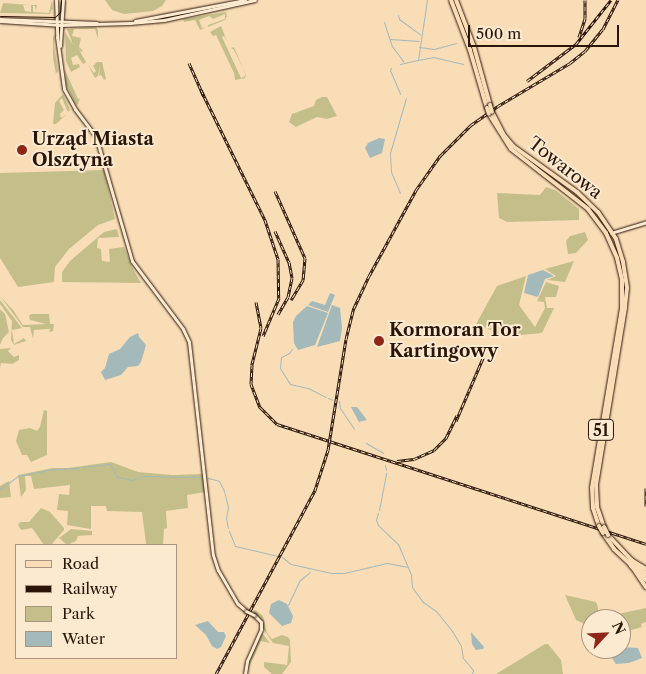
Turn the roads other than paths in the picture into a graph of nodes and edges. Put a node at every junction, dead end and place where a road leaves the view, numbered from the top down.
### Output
1 (56, 0) edge
2 (63, 0) edge
3 (244, 0) edge
4 (255, 0) edge
5 (450, 0) edge
6 (456, 0) edge
7 (0, 20) edge
8 (59, 23) junction
9 (480, 74) junction
10 (491, 113) junction
11 (646, 222) edge
12 (612, 233) junction
13 (607, 234) junction
14 (614, 363) junction
15 (631, 563) junction
16 (646, 569) edge
17 (646, 574) edge
18 (646, 579) edge
19 (646, 587) edge
20 (246, 674) edge

1 - 8 street
2 - 8 street
3 - 8 street
4 - 8 street
5 - 9 main road, Towarowa / 51
6 - 9 main road, Towarowa / 51
7 - 8 street
8 - 20 street, bridge
9 - 10 main road, Towarowa / 51, bridge
10 - 12 main road, Towarowa / 51
10 - 13 main road, Towarowa / 51
11 - 12 street
12 - 13 street
12 - 14 main road, Towarowa / 51
13 - 14 main road, Towarowa / 51
14 - 15 main road, 51, bridge
14 - 15 main road, 51, bridge
15 - 16 main road
15 - 17 highway
15 - 18 highway
15 - 19 main road

